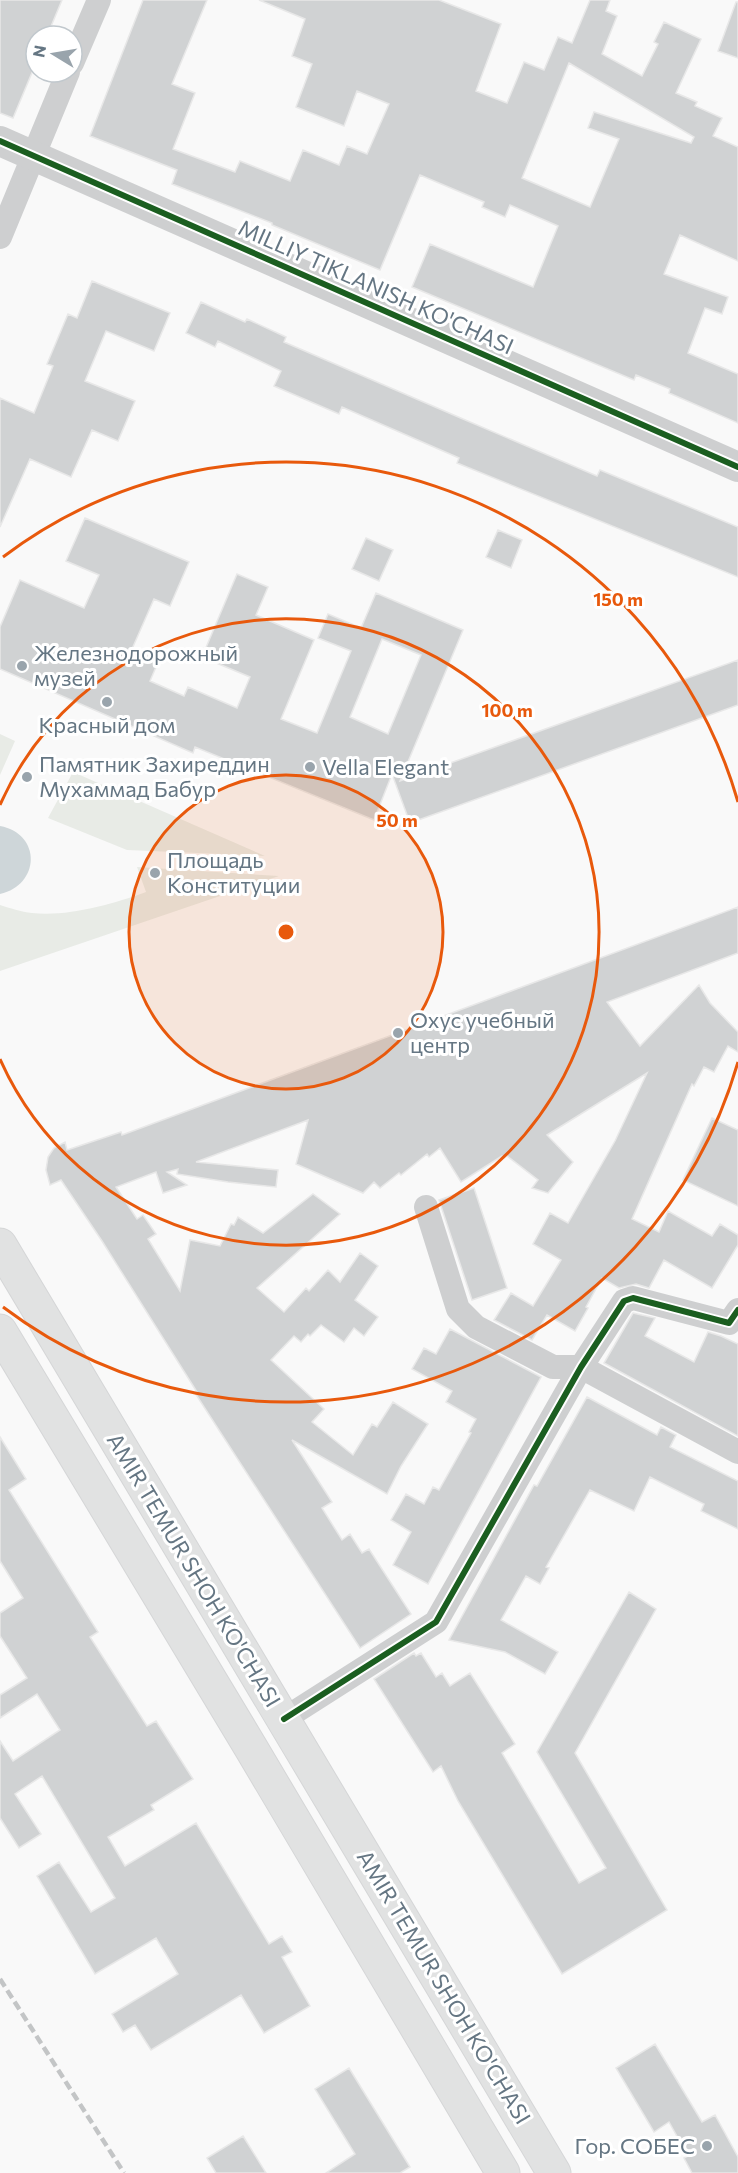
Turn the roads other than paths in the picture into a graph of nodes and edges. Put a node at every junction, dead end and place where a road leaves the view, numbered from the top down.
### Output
1 (99, 0) edge
2 (84, 35) edge
3 (63, 84) edge
4 (0, 141) edge
5 (33, 155) junction
6 (0, 237) edge
7 (738, 466) edge
8 (426, 1207) dead end
9 (0, 1245) edge
10 (738, 1310) edge
11 (0, 1331) edge
12 (581, 1367) junction
13 (738, 1452) edge
14 (284, 1719) junction
15 (503, 2173) edge
16 (554, 2173) edge

1 - 2 street
3 - 5 street
4 - 5 street, MILLIY TIKLANISH KO'CHASI
5 - 6 street
5 - 7 street, MILLIY TIKLANISH KO'CHASI
8 - 12 street
9 - 14 main road, AMIR TEMUR SHOH KO'CHASI
10 - 12 street
11 - 15 main road, AMIR TEMUR SHOH KO'CHASI
12 - 13 street
12 - 14 street
14 - 16 main road, AMIR TEMUR SHOH KO'CHASI

